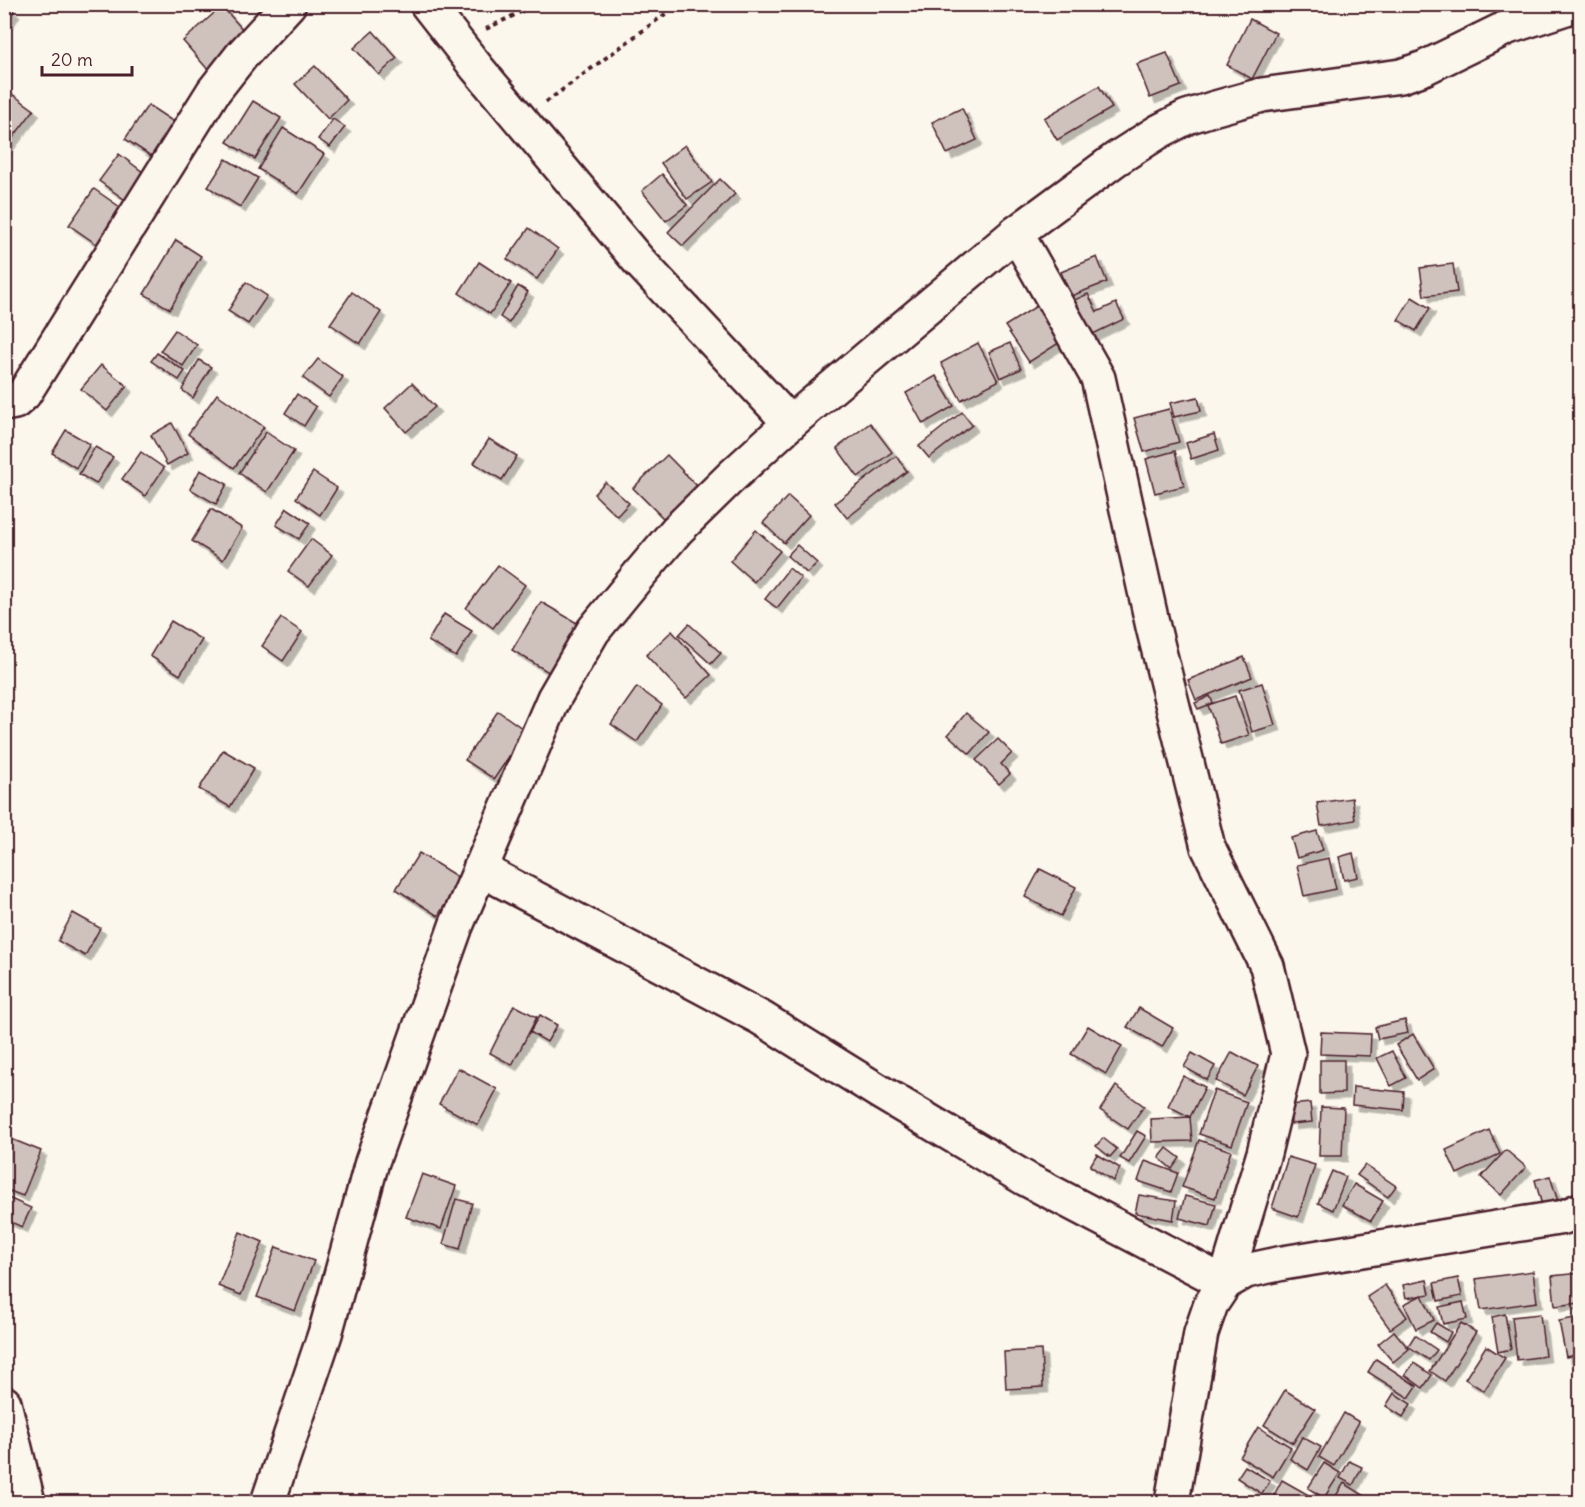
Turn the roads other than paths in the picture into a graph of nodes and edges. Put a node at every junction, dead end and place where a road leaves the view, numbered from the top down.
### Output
1 (289, 4) edge
2 (428, 4) edge
3 (1578, 4) edge
4 (1016, 233) junction
5 (4, 404) edge
6 (790, 423) junction
7 (480, 869) junction
8 (1581, 1210) edge
9 (1225, 1283) junction
10 (4, 1403) edge
11 (28, 1503) edge
12 (268, 1503) edge
13 (1172, 1503) edge

1 - 5 street
2 - 6 street
3 - 4 street
4 - 6 street
4 - 9 street
6 - 7 street
7 - 9 street
7 - 12 street
8 - 9 street
9 - 13 street
10 - 11 street

